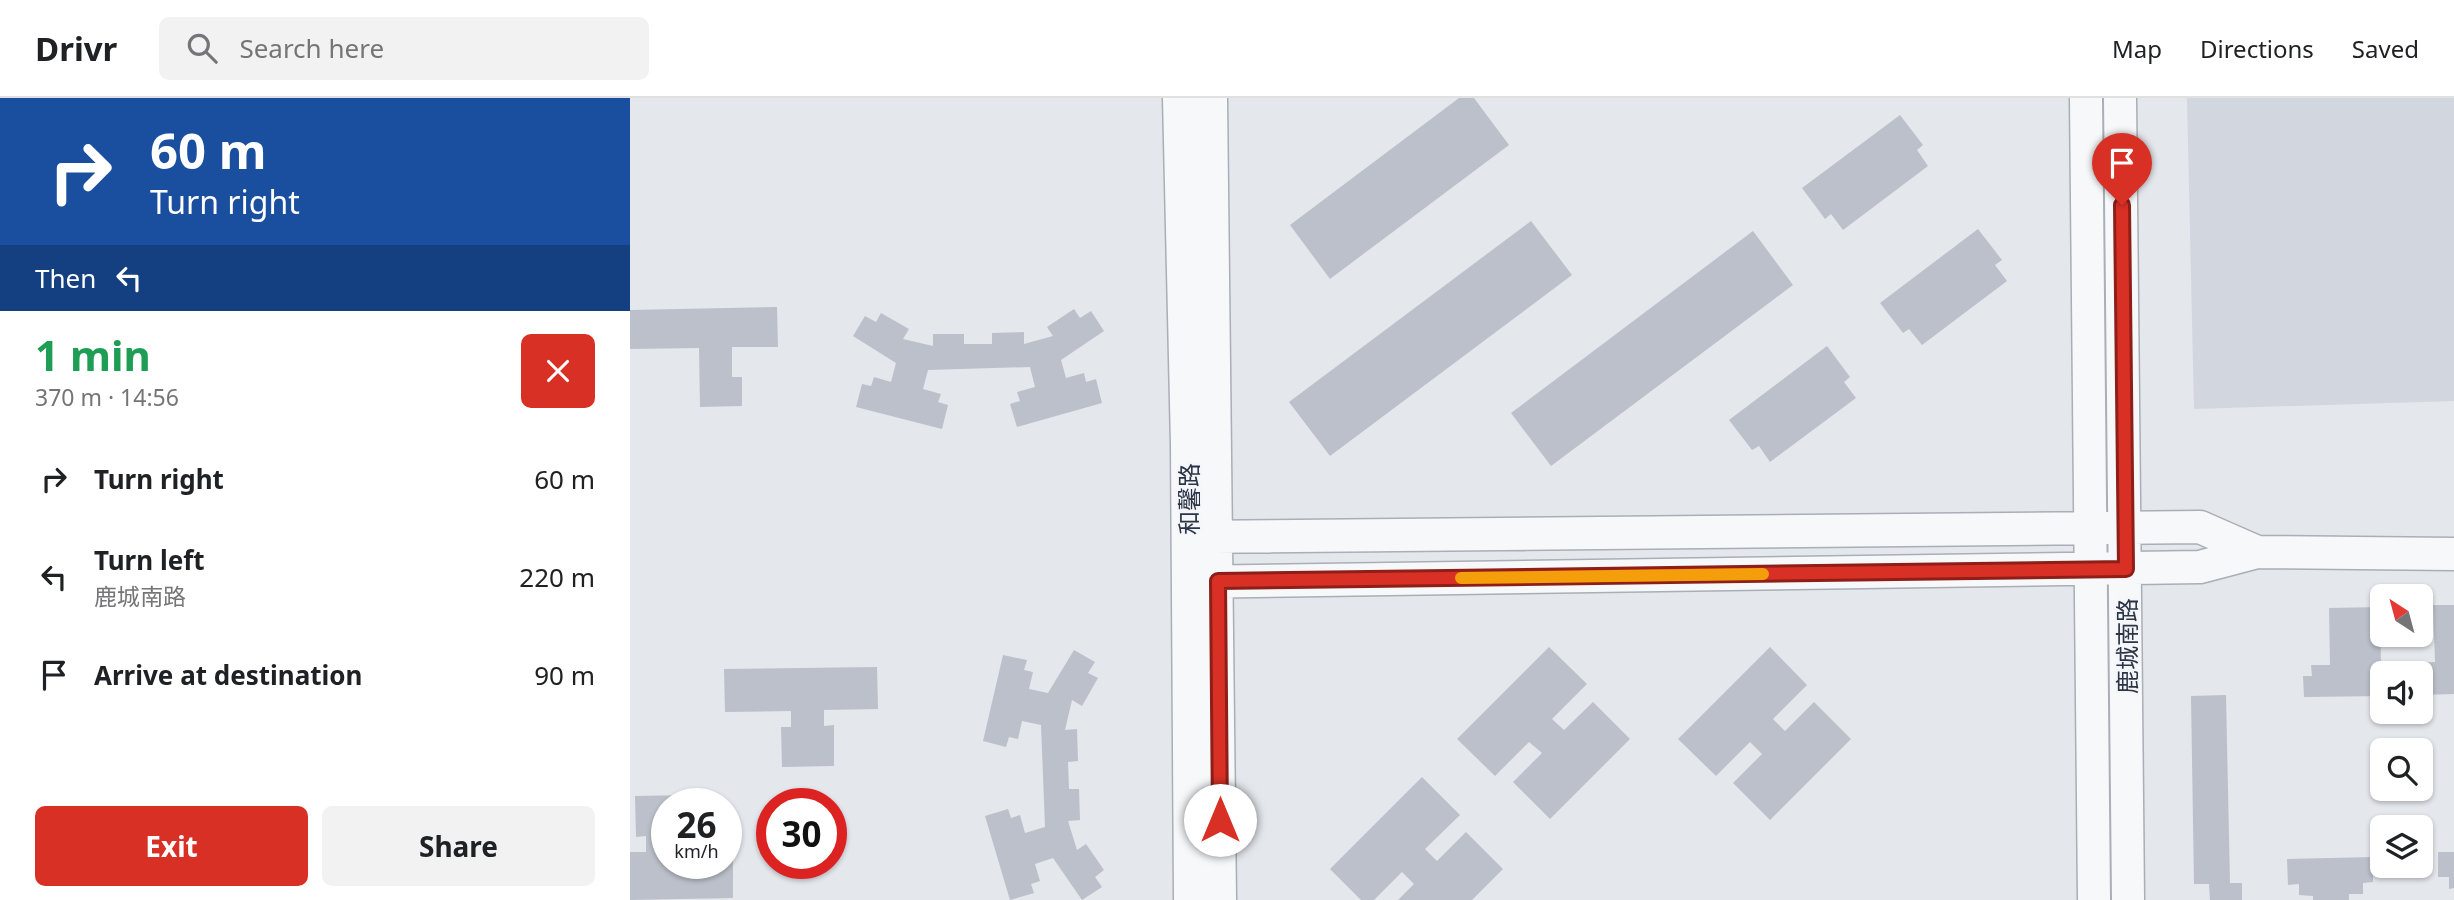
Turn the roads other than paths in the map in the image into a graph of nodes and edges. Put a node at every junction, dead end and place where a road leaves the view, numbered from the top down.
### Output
1 (1179, 98) edge
2 (1211, 98) edge
3 (2087, 98) edge
4 (2120, 98) edge
5 (2092, 528) junction
6 (2126, 528) junction
7 (1203, 537) junction
8 (2257, 552) junction
9 (2454, 554) edge
10 (2092, 569) junction
11 (2126, 569) junction
12 (1203, 582) junction
13 (1190, 900) edge
14 (1220, 900) edge
15 (2094, 900) edge
16 (2128, 900) edge

1 - 7 street, 和馨路
2 - 7 street, 和馨路
3 - 5 street, 鹿城南路
4 - 6 street, 鹿城南路
5 - 6 street
5 - 7 street
5 - 10 street, 鹿城南路
6 - 8 street
6 - 11 street, 鹿城南路
7 - 12 street, 和馨路
8 - 9 street
8 - 11 street
10 - 11 street
10 - 12 street
10 - 15 street, 鹿城南路
11 - 16 street, 鹿城南路
12 - 13 street, 和馨路
12 - 14 street, 和馨路

